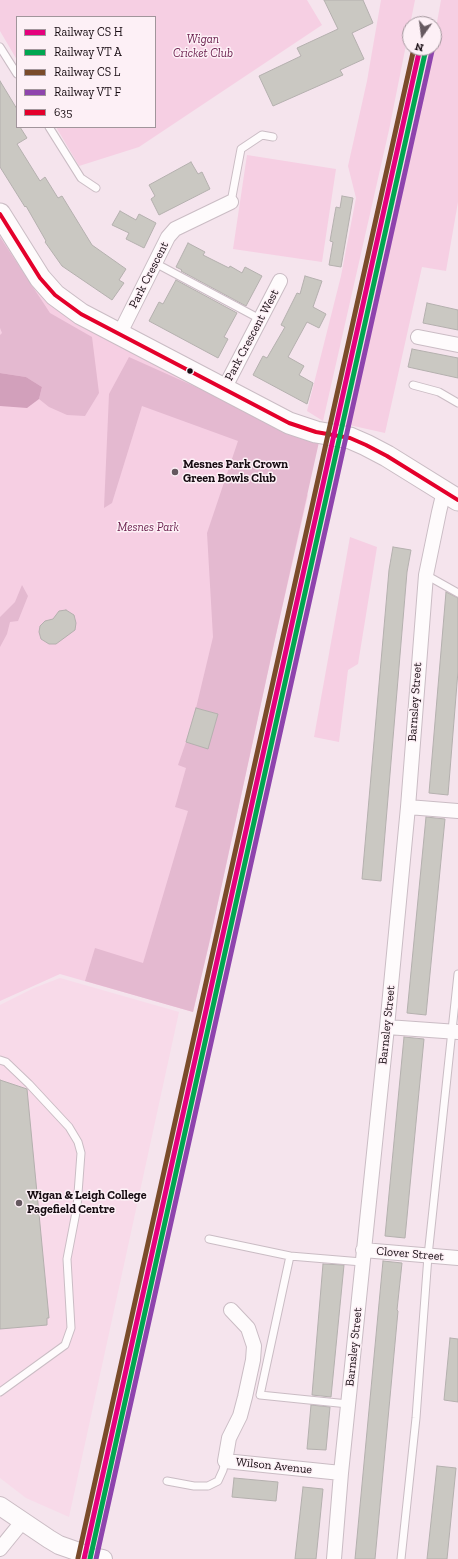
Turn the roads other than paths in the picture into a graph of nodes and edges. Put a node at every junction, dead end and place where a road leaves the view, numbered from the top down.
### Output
1 (0, 47) edge
2 (16, 72) edge
3 (50, 128) edge
4 (273, 137) dead end
5 (96, 188) dead end
6 (232, 202) joint
7 (0, 214) edge
8 (155, 263) junction
9 (280, 280) dead end
10 (260, 319) junction
11 (118, 335) junction
12 (418, 337) dead end
13 (458, 345) edge
14 (413, 385) dead end
15 (224, 389) junction
16 (458, 403) edge
17 (451, 496) edge
18 (426, 575) junction
19 (458, 593) edge
20 (408, 807) junction
21 (458, 811) edge
22 (458, 974) edge
23 (387, 1027) junction
24 (455, 1031) edge
25 (0, 1060) edge
26 (209, 1239) dead end
27 (290, 1256) junction
28 (363, 1256) junction
29 (428, 1256) junction
30 (458, 1258) edge
31 (230, 1310) dead end
32 (0, 1392) edge
33 (348, 1404) junction
34 (226, 1461) junction
35 (341, 1473) junction
36 (167, 1481) dead end
37 (0, 1506) edge
38 (22, 1522) junction
39 (0, 1549) edge
40 (78, 1552) dead end
41 (334, 1559) edge
42 (401, 1559) edge

1 - 2 lane
3 - 5 lane
4 - 6 lane
6 - 8 street, Park Crescent
7 - 11 main road
8 - 10 lane
8 - 11 street, Park Crescent
9 - 10 street, Park Crescent West
10 - 15 street, Park Crescent West
11 - 15 main road
12 - 13 street
14 - 16 lane
15 - 17 main road
17 - 18 street, Barnsley Street
18 - 19 lane
18 - 20 street, Barnsley Street
20 - 21 street
20 - 23 street, Barnsley Street
22 - 24 lane
23 - 24 street
23 - 28 street, Barnsley Street
24 - 29 lane
25 - 32 lane
26 - 27 lane
27 - 28 lane
27 - 33 lane
28 - 29 street, Clover Street
28 - 33 street, Barnsley Street
29 - 30 street, Clover Street
29 - 42 lane
31 - 34 street, Wilson Avenue
33 - 35 street, Barnsley Street
34 - 35 street, Wilson Avenue
34 - 36 lane
35 - 41 street, Barnsley Street
37 - 38 street
38 - 39 street
38 - 40 street

